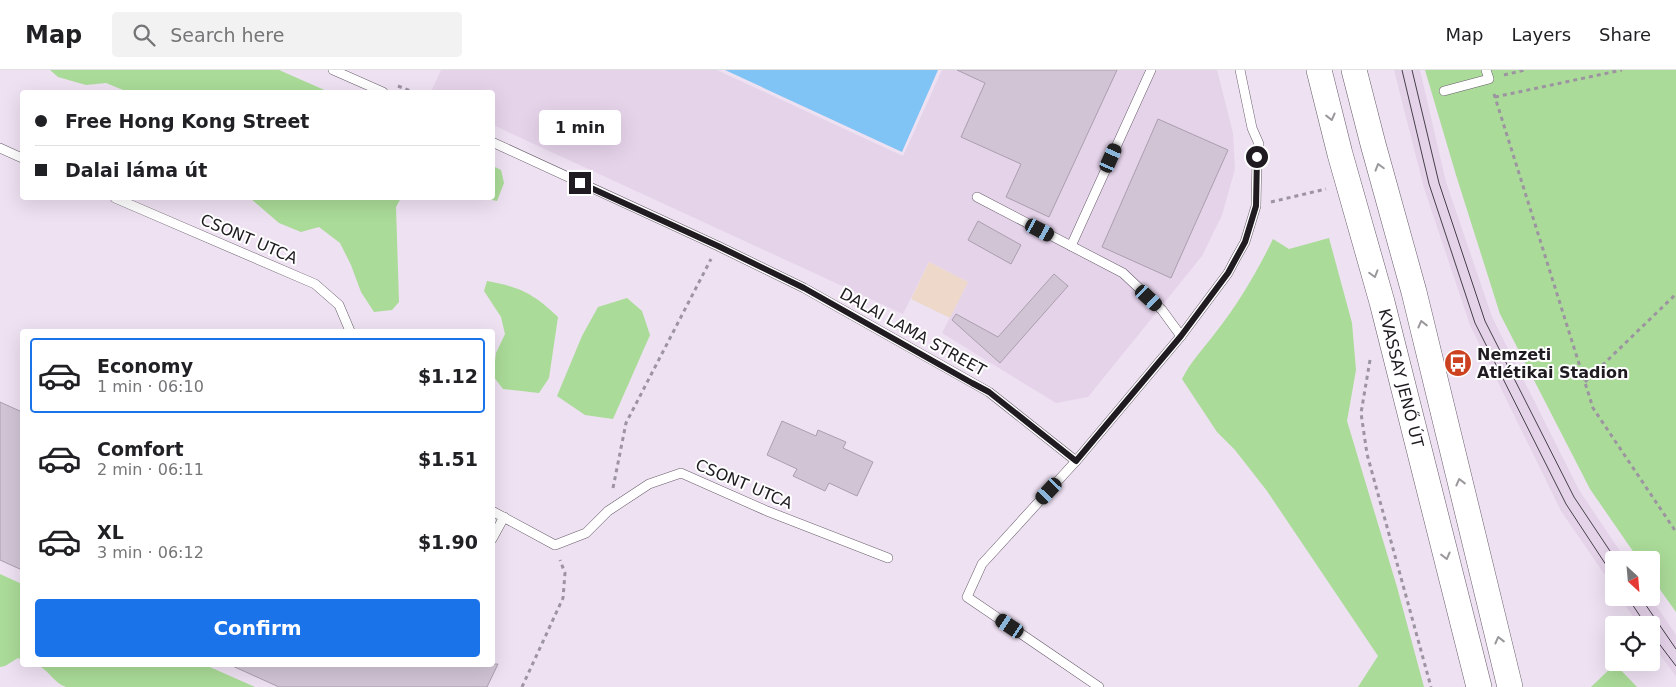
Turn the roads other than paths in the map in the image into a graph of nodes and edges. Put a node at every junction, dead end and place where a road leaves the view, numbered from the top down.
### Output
1 (334, 70) edge
2 (1151, 70) edge
3 (1240, 70) edge
4 (1319, 70) edge
5 (1354, 70) edge
6 (1486, 70) edge
7 (379, 90) edge
8 (1444, 91) dead end
9 (495, 143) edge
10 (0, 148) edge
11 (20, 157) edge
12 (977, 197) dead end
13 (120, 200) edge
14 (1071, 246) junction
15 (349, 329) edge
16 (1181, 336) junction
17 (1076, 461) junction
18 (495, 512) edge
19 (504, 517) junction
20 (495, 534) edge
21 (888, 558) dead end
22 (1099, 687) edge
23 (1479, 687) edge
24 (1510, 687) edge

1 - 7 lane
2 - 14 lane
3 - 16 lane
4 -> 23 main road, KVASSAY JENŐ ÚT
24 -> 5 main road, KVASSAY JENŐ ÚT
6 - 8 lane
9 - 17 lane
10 - 11 lane
12 - 14 lane
13 - 15 lane, CSONT UTCA
14 - 16 lane
16 - 17 lane
17 - 22 lane
18 - 19 lane
19 - 20 lane
19 - 21 lane, CSONT UTCA

